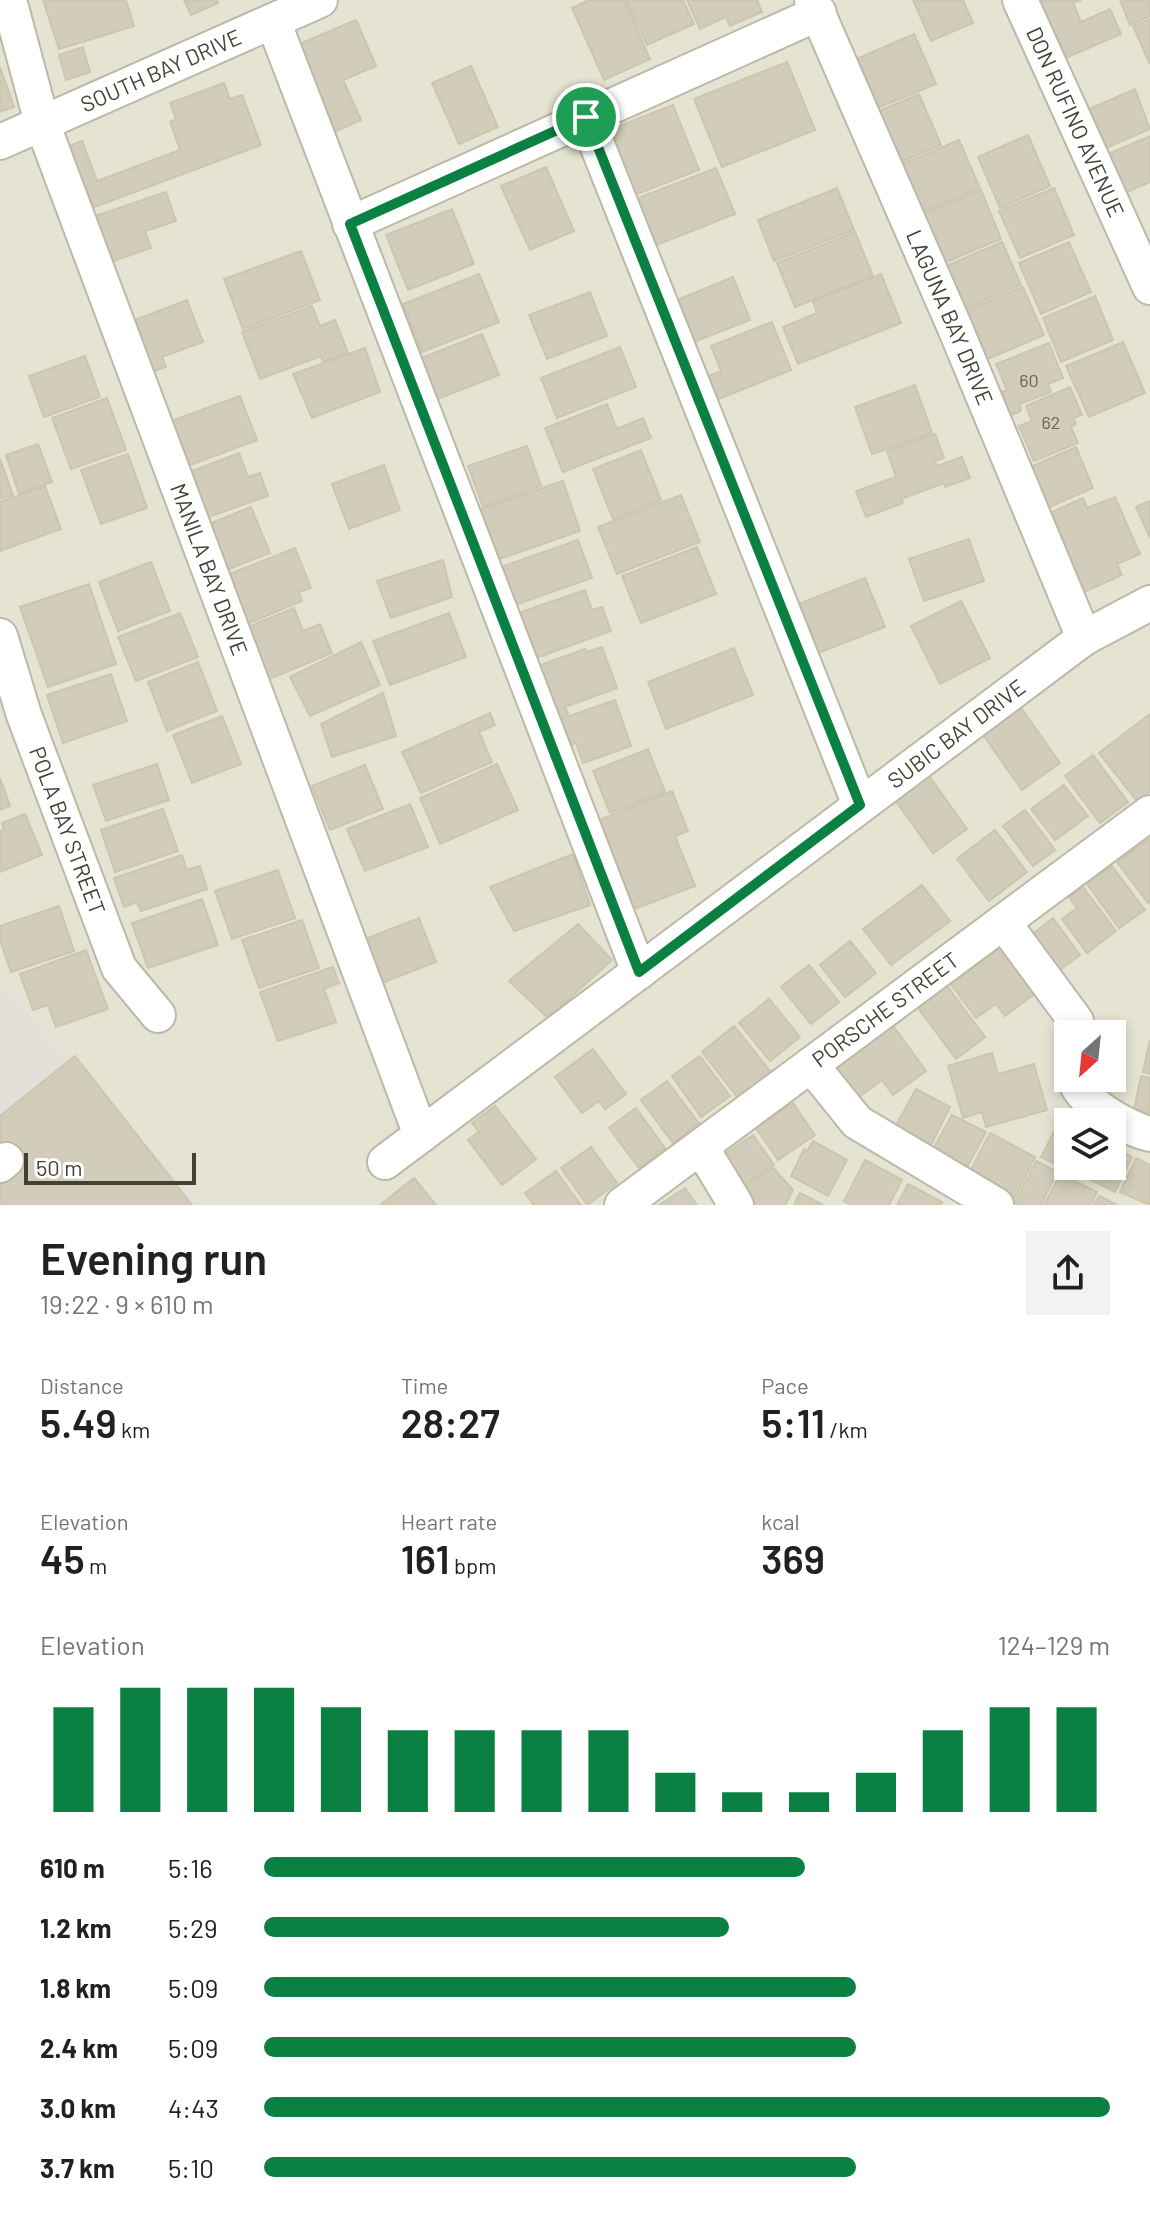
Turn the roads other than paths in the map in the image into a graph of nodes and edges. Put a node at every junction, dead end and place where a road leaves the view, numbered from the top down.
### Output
1 (9, 0) edge
2 (320, 0) edge
3 (1020, 0) edge
4 (816, 6) edge
5 (273, 21) junction
6 (586, 117) junction
7 (42, 123) junction
8 (0, 142) edge
9 (350, 224) junction
10 (1150, 287) edge
11 (1150, 603) edge
12 (0, 636) edge
13 (1084, 638) junction
14 (12, 720) edge
15 (860, 805) junction
16 (1150, 813) edge
17 (1003, 922) junction
18 (639, 972) junction
19 (158, 1015) dead end
20 (1075, 1020) edge
21 (811, 1065) junction
22 (1081, 1092) edge
23 (1150, 1134) edge
24 (421, 1135) junction
25 (701, 1147) junction
26 (385, 1162) dead end
27 (622, 1205) edge
28 (736, 1205) edge
29 (996, 1205) edge

1 - 7 street, MANILA BAY DRIVE
2 - 5 street, SOUTH BAY DRIVE
3 - 10 street, DON RUFINO AVENUE
4 - 6 street
4 - 13 street, LAGUNA BAY DRIVE
5 - 7 street, SOUTH BAY DRIVE
5 - 9 street
6 - 9 street
6 - 15 street
7 - 8 street, SOUTH BAY DRIVE
7 - 24 street, MANILA BAY DRIVE
9 - 18 street
11 - 13 street, SUBIC BAY DRIVE
12 - 14 street, POLA BAY STREET
13 - 15 street, SUBIC BAY DRIVE
14 - 19 street, POLA BAY STREET
15 - 18 street, SUBIC BAY DRIVE
16 - 17 street, PORSCHE STREET
17 - 20 street
17 - 21 street, PORSCHE STREET
18 - 24 street, SUBIC BAY DRIVE
21 - 25 street, PORSCHE STREET
21 - 29 street
22 - 23 street
24 - 26 street, SUBIC BAY DRIVE
25 - 27 street, PORSCHE STREET
25 - 28 street

